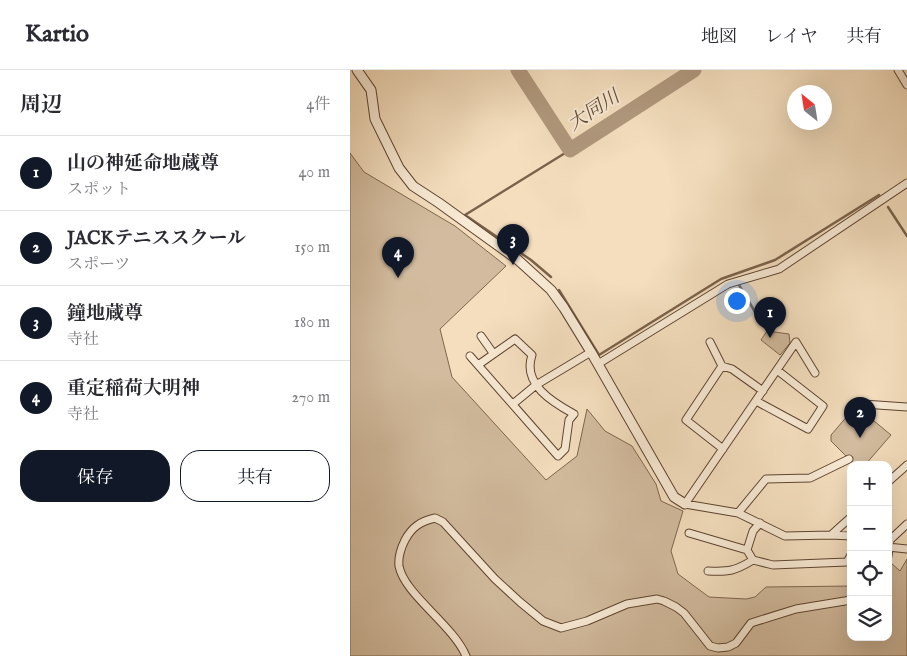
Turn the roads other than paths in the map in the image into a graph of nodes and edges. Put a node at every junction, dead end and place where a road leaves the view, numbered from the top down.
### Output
1 (357, 70) edge
2 (898, 70) edge
3 (907, 85) edge
4 (907, 183) edge
5 (481, 336) dead end
6 (710, 342) dead end
7 (591, 352) junction
8 (492, 353) junction
9 (470, 356) dead end
10 (598, 364) junction
11 (478, 365) junction
12 (722, 366) junction
13 (777, 370) junction
14 (815, 373) dead end
15 (536, 385) junction
16 (763, 391) junction
17 (756, 401) junction
18 (513, 404) junction
19 (863, 404) dead end
20 (907, 407) edge
21 (723, 449) junction
22 (850, 459) dead end
23 (907, 465) edge
24 (892, 478) edge
25 (685, 504) junction
26 (738, 512) junction
27 (847, 520) edge
28 (760, 523) junction
29 (907, 524) edge
30 (689, 533) dead end
31 (831, 535) junction
32 (847, 536) edge
33 (892, 538) edge
34 (907, 549) edge
35 (747, 550) junction
36 (892, 550) edge
37 (753, 560) junction
38 (847, 562) edge
39 (708, 571) dead end
40 (847, 601) edge
41 (466, 656) edge

1 - 7 street
2 - 3 street
4 - 10 street
5 - 8 street
6 - 12 street
7 - 10 street
7 - 15 street
8 - 11 street
8 - 15 street
9 - 11 street
10 - 25 street
11 - 18 street
12 - 16 street
12 - 21 street
13 - 14 street
13 - 16 street
13 - 17 street
15 - 18 street
15 - 18 street
16 - 17 street
17 - 21 street
19 - 20 street
21 - 25 street
22 - 26 street
23 - 24 street
25 - 26 street
26 - 28 street
27 - 31 street
28 - 31 street
28 - 35 street
29 - 33 street
30 - 35 street
31 - 32 street
34 - 36 street
35 - 37 street
37 - 38 street
37 - 39 street
40 - 41 street

